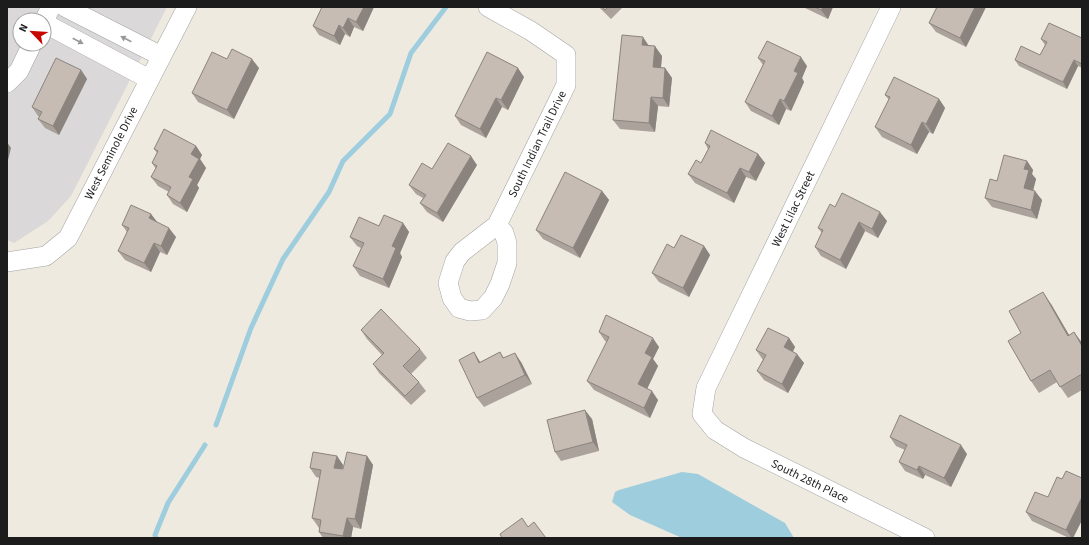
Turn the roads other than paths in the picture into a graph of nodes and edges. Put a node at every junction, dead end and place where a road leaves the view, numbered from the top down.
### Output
1 (65, 7) edge
2 (186, 7) edge
3 (488, 7) edge
4 (891, 7) edge
5 (52, 26) edge
6 (28, 52) edge
7 (161, 56) junction
8 (149, 79) junction
9 (7, 83) edge
10 (497, 226) dead end
11 (7, 262) edge
12 (702, 414) joint
13 (925, 538) edge

7 -> 1 street
2 - 7 street, West Seminole Drive
3 - 10 street, South Indian Trail Drive
4 - 12 street, West Lilac Street
5 -> 8 street
6 - 9 street
7 - 8 street, West Seminole Drive
8 - 11 street, West Seminole Drive
12 - 13 street, South 28th Place

